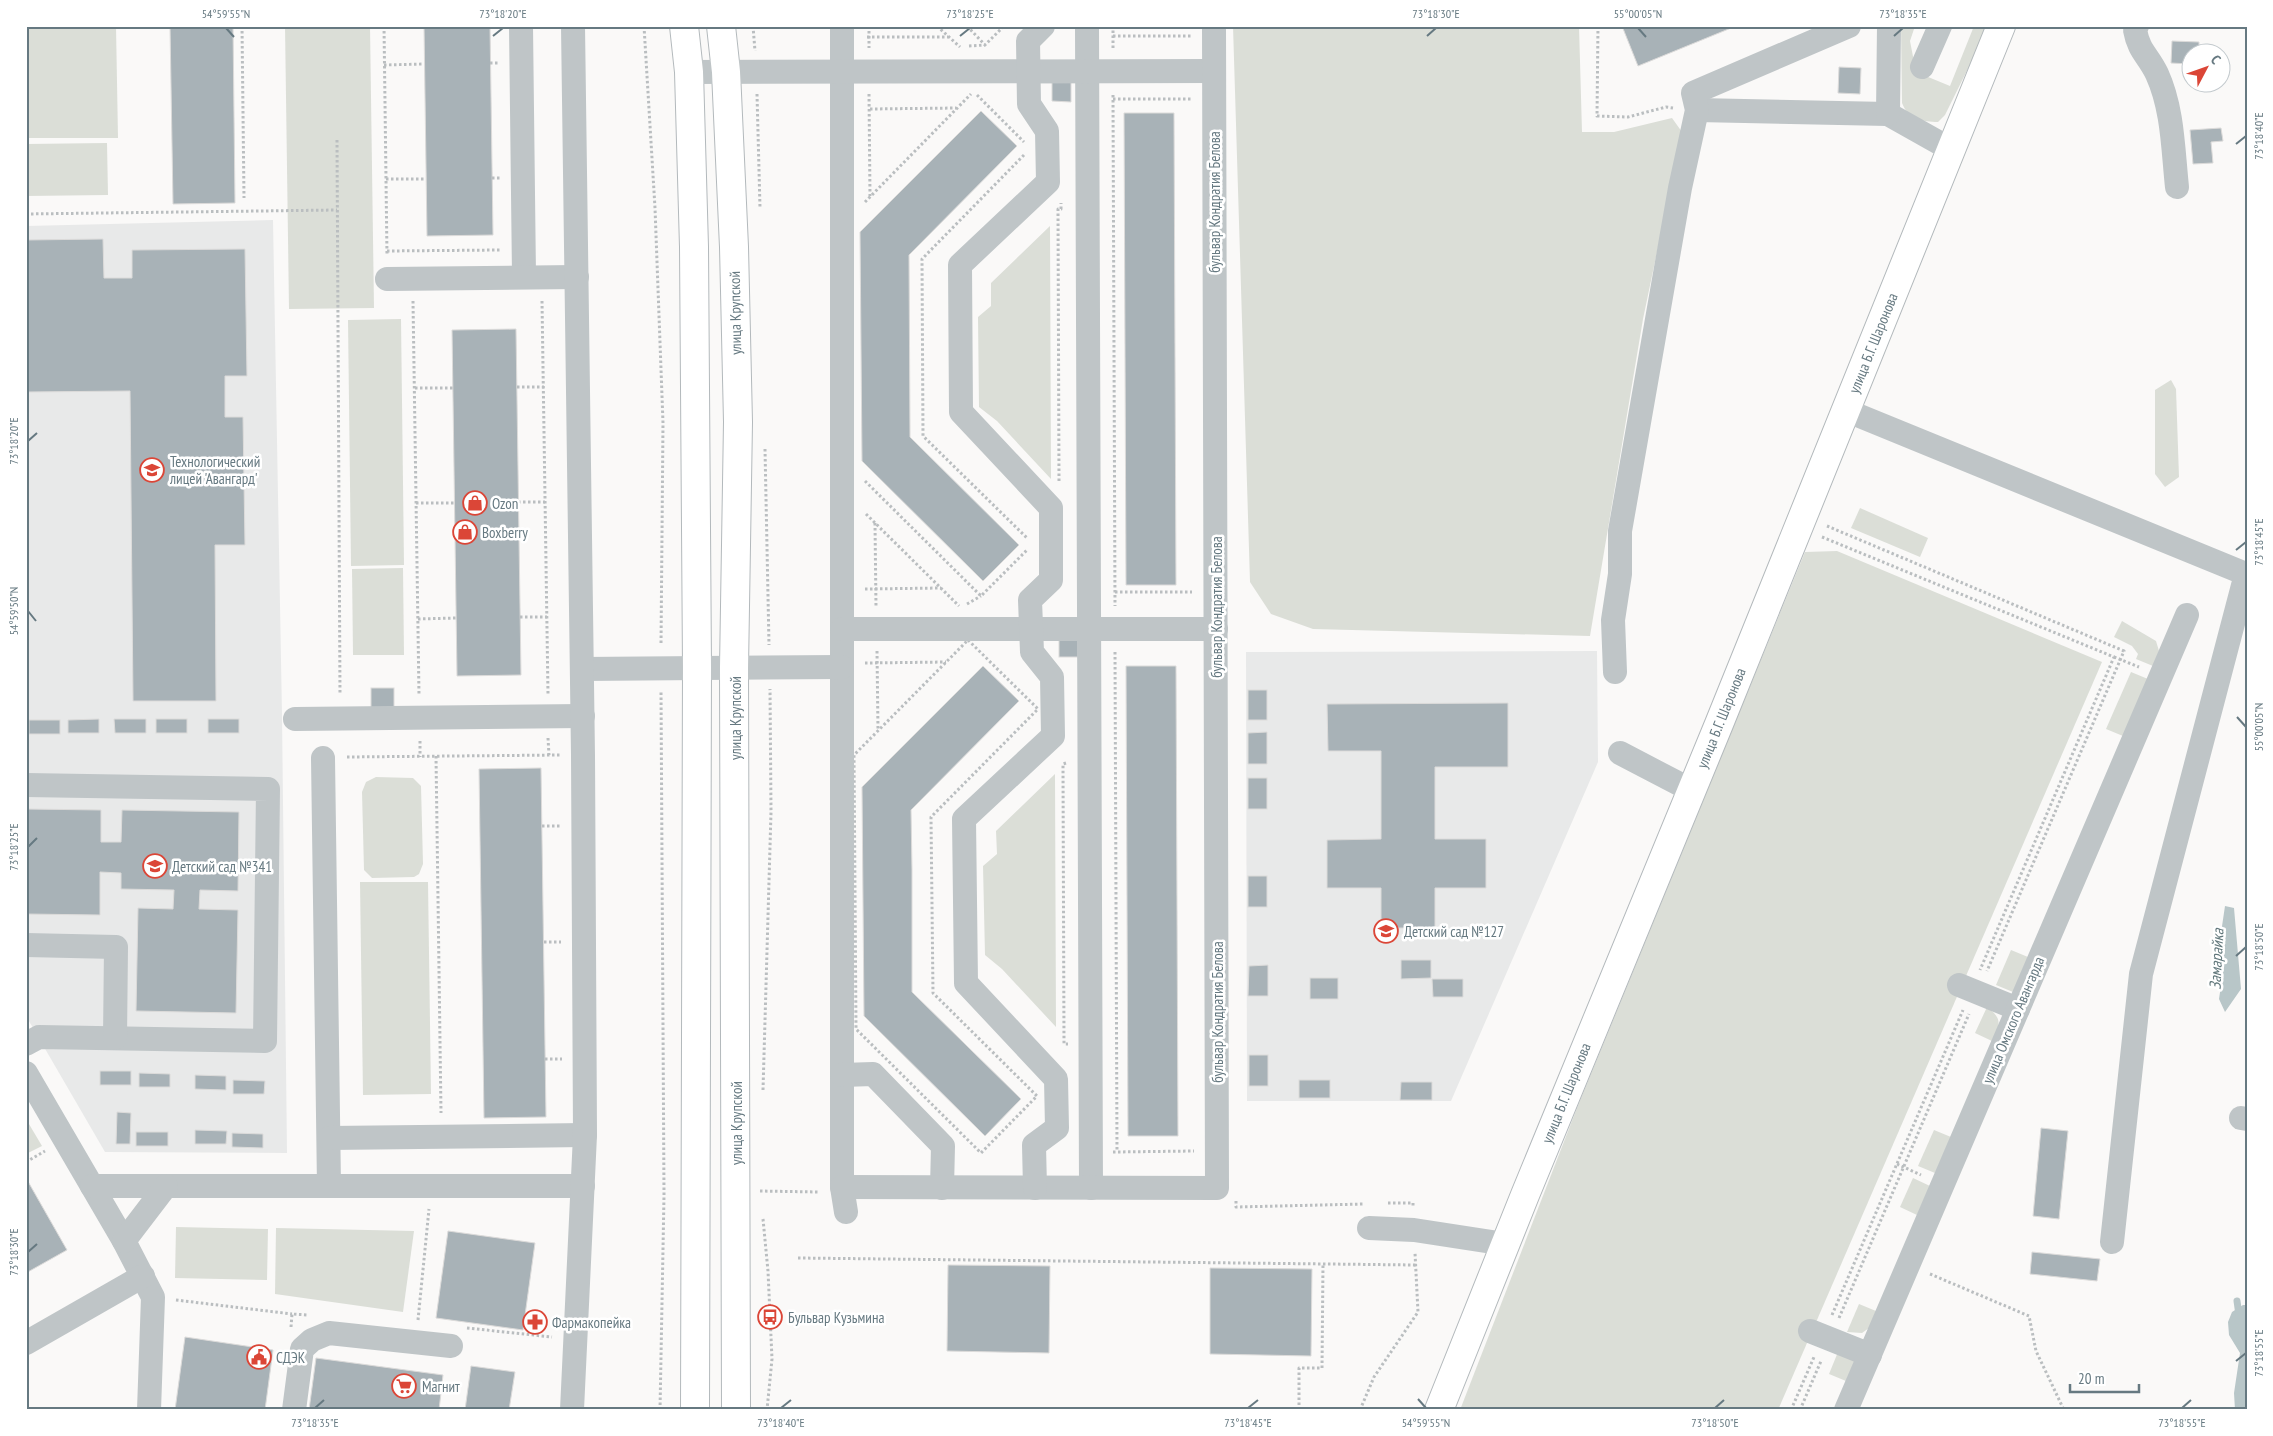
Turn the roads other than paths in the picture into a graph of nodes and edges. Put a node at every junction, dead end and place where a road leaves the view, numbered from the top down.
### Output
1 (521, 26) edge
2 (573, 26) edge
3 (684, 26) edge
4 (721, 26) edge
5 (1043, 26) edge
6 (1087, 26) edge
7 (1849, 26) edge
8 (1889, 26) edge
9 (1940, 26) edge
10 (2001, 26) edge
11 (2137, 26) edge
12 (1205, 31) edge
13 (842, 32) edge
14 (1922, 67) dead end
15 (842, 71) junction
16 (1029, 71) junction
17 (1088, 71) junction
18 (1214, 71) junction
19 (689, 72) junction
20 (726, 72) junction
21 (1697, 110) junction
22 (1888, 114) junction
23 (1952, 150) junction
24 (2177, 187) dead end
25 (533, 277) junction
26 (577, 277) junction
27 (387, 279) road end
28 (1845, 410) junction
29 (2184, 623) dead end
30 (842, 629) junction
31 (1031, 629) junction
32 (1089, 629) junction
33 (1216, 629) junction
34 (842, 665) junction
35 (697, 668) junction
36 (734, 668) junction
37 (582, 669) junction
38 (1615, 672) dead end
39 (583, 716) junction
40 (295, 720) dead end
41 (1620, 753) dead end
42 (323, 758) road end
43 (26, 785) edge
44 (1691, 790) junction
45 (26, 946) edge
46 (1970, 989) road end
47 (2018, 1009) junction
48 (115, 1038) junction
49 (26, 1044) edge
50 (26, 1073) edge
51 (842, 1075) junction
52 (585, 1135) junction
53 (329, 1138) junction
54 (92, 1186) junction
55 (166, 1186) junction
56 (330, 1186) junction
57 (583, 1186) junction
58 (942, 1188) junction
59 (1034, 1188) junction
60 (1091, 1188) junction
61 (832, 1189) junction
62 (846, 1212) dead end
63 (1369, 1228) dead end
64 (124, 1241) junction
65 (2112, 1242) dead end
66 (1505, 1244) junction
67 (143, 1276) junction
68 (1821, 1335) road end
69 (26, 1343) edge
70 (451, 1346) dead end
71 (1870, 1355) junction
72 (149, 1410) edge
73 (294, 1410) edge
74 (572, 1410) edge
75 (695, 1410) edge
76 (736, 1410) edge
77 (1440, 1410) edge
78 (1846, 1410) edge

1 - 25 street
2 - 26 street
3 - 19 main road
4 - 20 main road, улица Крупской
5 - 16 street
6 - 17 street
7 - 21 street
8 - 22 street
9 - 14 street
10 - 23 main road, улица Б.Г. Шаронова
11 - 24 street
12 - 18 street, бульвар Кондратия Белова
13 - 15 street
15 - 16 street
15 - 20 street
15 - 30 street
16 - 17 street
16 - 31 street
17 - 18 street
17 - 32 street
18 - 33 street, бульвар Кондратия Белова
19 - 20 street
19 - 35 main road
20 - 36 main road, улица Крупской
21 - 22 street
21 - 38 street
22 - 23 street
23 - 28 main road, улица Б.Г. Шаронова
25 - 26 street
25 - 27 street
26 - 37 street
28 - 44 main road, улица Б.Г. Шаронова
28 - 65 street
29 - 47 street, улица Омского Авангарда
30 - 31 street
30 - 34 street
31 - 32 street
31 - 59 street
32 - 33 street
32 - 60 street
33 - 60 street, бульвар Кондратия Белова
34 - 36 street
34 - 51 street
35 - 36 street
35 - 37 street
35 - 75 main road
36 - 76 main road, улица Крупской
37 - 39 street
39 - 40 street
39 - 52 street
41 - 44 street
42 - 53 street
43 - 48 street
44 - 66 main road, улица Б.Г. Шаронова
45 - 48 street
46 - 47 street
47 - 71 street, улица Омского Авангарда
48 - 49 street
50 - 54 street
51 - 58 street
51 - 61 street
52 - 53 street
52 - 57 street
53 - 56 street
54 - 55 street
54 - 64 street
55 - 56 street
55 - 64 street
56 - 57 street
57 - 74 street
58 - 59 street
58 - 61 street
59 - 60 street
61 - 62 street
63 - 66 street
64 - 67 street
66 - 77 main road, улица Б.Г. Шаронова
67 - 69 street
67 - 72 street
68 - 71 street
70 - 73 street
71 - 78 street, улица Омского Авангарда

